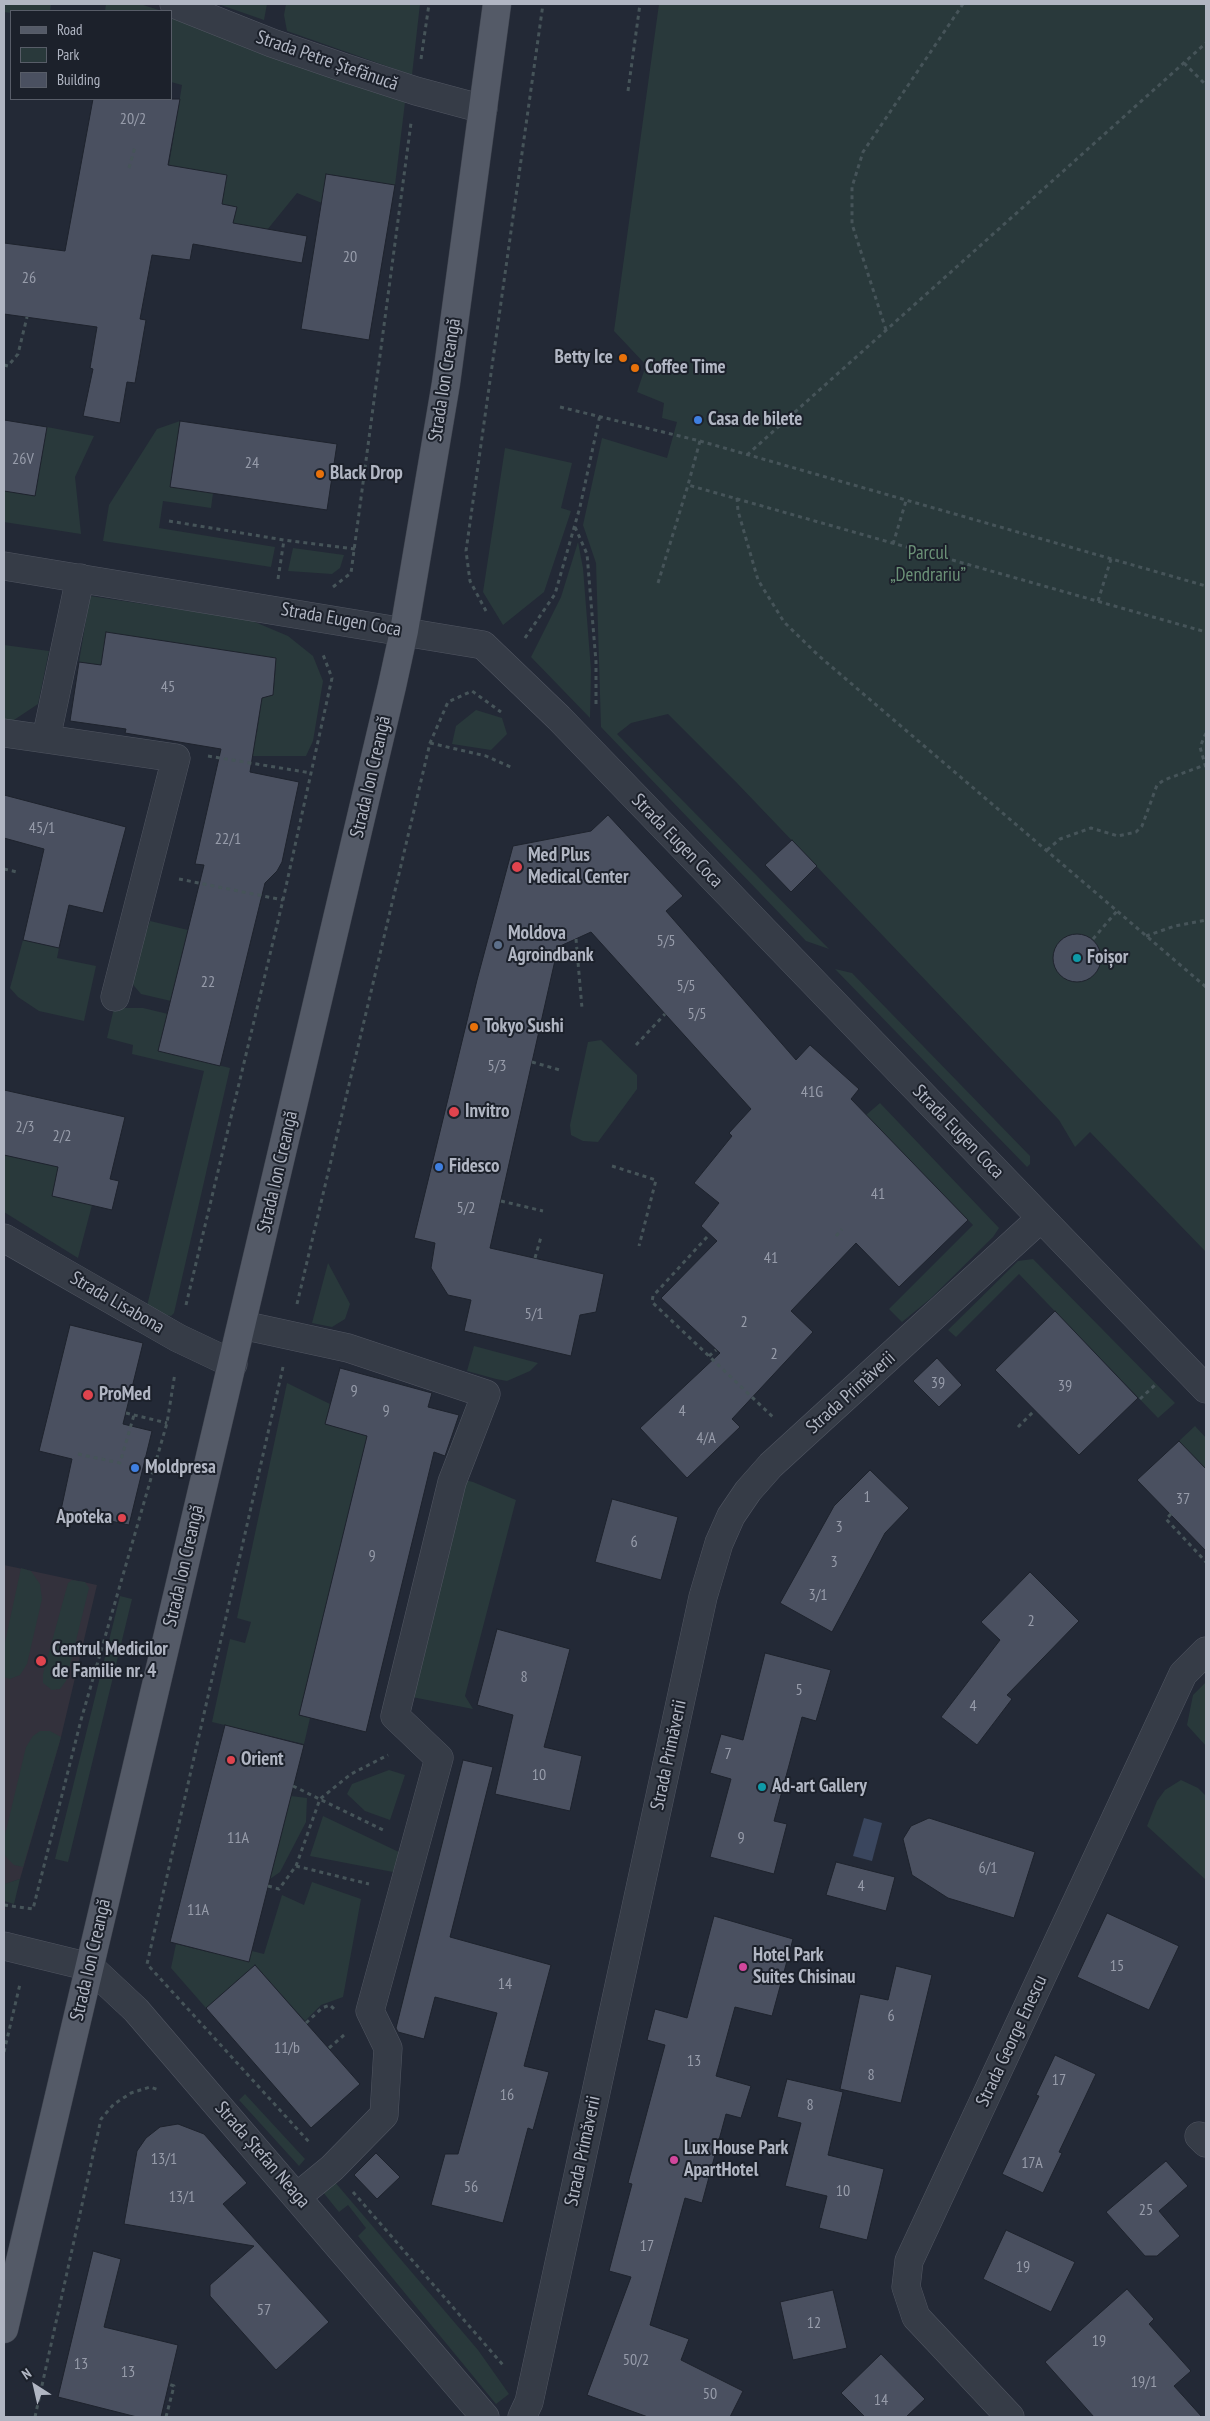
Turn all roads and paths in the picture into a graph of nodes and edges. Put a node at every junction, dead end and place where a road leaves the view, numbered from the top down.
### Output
1 (174, 4) edge
2 (429, 4) edge
3 (497, 4) edge
4 (543, 4) edge
5 (640, 4) edge
6 (963, 4) edge
7 (1206, 43) edge
8 (420, 62) dead end
9 (1184, 63) junction
10 (1206, 84) edge
11 (628, 92) dead end
12 (483, 109) junction
13 (412, 121) dead end
14 (135, 147) dead end
15 (129, 168) dead end
16 (27, 317) dead end
17 (886, 330) junction
18 (4, 365) edge
19 (560, 407) dead end
20 (600, 415) junction
21 (700, 441) junction
22 (746, 455) junction
23 (688, 485) junction
24 (737, 498) junction
25 (906, 501) junction
26 (169, 521) dead end
27 (574, 527) junction
28 (284, 540) junction
29 (893, 544) junction
30 (354, 549) junction
31 (1111, 558) junction
32 (4, 566) edge
33 (80, 578) junction
34 (278, 582) dead end
35 (658, 583) dead end
36 (1206, 586) edge
37 (329, 590) dead end
38 (1098, 601) junction
39 (490, 618) dead end
40 (404, 631) junction
41 (1206, 632) edge
42 (522, 641) dead end
43 (322, 650) dead end
44 (448, 702) dead end
45 (596, 711) dead end
46 (4, 733) edge
47 (1206, 733) edge
48 (46, 739) junction
49 (430, 743) junction
50 (176, 758) junction
51 (1206, 767) edge
52 (513, 768) dead end
53 (311, 773) junction
54 (1047, 850) junction
55 (4, 869) edge
56 (17, 872) dead end
57 (148, 872) junction
58 (283, 900) junction
59 (1117, 911) junction
60 (1206, 920) edge
61 (1146, 936) junction
62 (576, 939) dead end
63 (1093, 939) dead end
64 (1206, 987) edge
65 (115, 997) dead end
66 (582, 1008) dead end
67 (665, 1014) dead end
68 (636, 1045) dead end
69 (532, 1062) dead end
70 (560, 1070) dead end
71 (612, 1166) dead end
72 (501, 1201) dead end
73 (543, 1211) dead end
74 (1041, 1218) junction
75 (842, 1229) dead end
76 (836, 1236) dead end
77 (541, 1237) dead end
78 (4, 1238) edge
79 (707, 1238) dead end
80 (640, 1246) dead end
81 (535, 1258) dead end
82 (183, 1315) dead end
83 (242, 1325) junction
84 (290, 1335) junction
85 (716, 1350) dead end
86 (709, 1356) junction
87 (233, 1364) junction
88 (175, 1372) dead end
89 (1160, 1380) dead end
90 (1206, 1389) edge
91 (1140, 1399) dead end
92 (1035, 1410) dead end
93 (126, 1413) dead end
94 (134, 1415) junction
95 (167, 1423) junction
96 (1018, 1427) dead end
97 (798, 1441) junction
98 (78, 1454) dead end
99 (1171, 1514) dead end
100 (1206, 1562) edge
101 (1206, 1651) edge
102 (419, 1739) junction
103 (293, 1786) dead end
104 (320, 1799) junction
105 (415, 1845) junction
106 (296, 1866) junction
107 (268, 1886) dead end
108 (401, 1892) junction
109 (4, 1905) edge
110 (4, 1946) edge
111 (90, 1967) junction
112 (20, 1984) dead end
113 (341, 2016) dead end
114 (306, 2023) dead end
115 (4, 2052) edge
116 (167, 2092) dead end
117 (332, 2168) junction
118 (298, 2196) junction
119 (4, 2329) edge
120 (169, 2384) dead end
121 (525, 2410) edge
122 (35, 2417) edge
123 (166, 2417) edge
124 (485, 2417) edge
125 (1010, 2417) edge

1 - 12 street, Strada Petre Ștefănucă
2 - 8 path
3 - 12 main road, Strada Ion Creangă
4 - 39 path
5 - 11 path
6 - 17 path
7 - 9 path
9 - 10 path
9 - 17 path
12 - 40 main road, Strada Ion Creangă
13 - 30 path
14 - 15 path
16 - 18 path
17 - 22 path
19 - 20 path
20 - 21 path
20 - 27 path
21 - 22 path
21 - 23 path
22 - 25 path
23 - 24 path
23 - 35 path
24 - 29 path
24 - 54 path
25 - 29 path
25 - 31 path
26 - 28 path
27 - 42 path
27 - 45 path
28 - 30 path
28 - 34 path
29 - 38 path
30 - 37 path
31 - 36 path
31 - 38 path
32 - 33 street, Strada Eugen Coca
33 - 40 street, Strada Eugen Coca
33 - 48 street
38 - 41 path
40 - 74 street, Strada Eugen Coca
40 - 83 main road, Strada Ion Creangă
43 - 53 path
44 - 49 path
46 - 48 street
47 - 51 path
48 - 50 street
49 - 52 path
49 - 84 path
50 - 53 path
50 - 57 street
51 - 54 path
53 - 58 path
54 - 59 path
55 - 56 path
57 - 58 path
57 - 65 street
58 - 82 path
59 - 61 path
59 - 63 path
60 - 61 path
61 - 64 path
62 - 66 path
67 - 68 path
69 - 70 path
71 - 80 path
72 - 73 path
74 - 90 street, Strada Eugen Coca
74 - 97 street, Strada Primăverii
75 - 76 path
77 - 81 path
78 - 87 street, Strada Lisabona
79 - 86 path
83 - 84 street
83 - 87 main road, Strada Ion Creangă
84 - 102 street
84 - 117 path
85 - 86 path
86 - 97 path
87 - 111 main road, Strada Ion Creangă
88 - 95 path
89 - 91 path
92 - 96 path
93 - 94 path
94 - 95 path
94 - 98 path
95 - 109 path
97 - 121 street, Strada Primăverii
99 - 100 path
101 - 125 street, Strada George Enescu
102 - 104 path
102 - 105 street
103 - 104 path
104 - 105 path
104 - 106 path
105 - 108 street
106 - 107 path
106 - 108 path
108 - 117 street
110 - 111 street, Strada Ștefan Neaga
111 - 118 street, Strada Ștefan Neaga
111 - 119 main road, Strada Ion Creangă
112 - 115 path
113 - 114 path
116 - 122 path
117 - 118 street
117 - 121 path
118 - 124 street, Strada Ștefan Neaga
120 - 123 path

